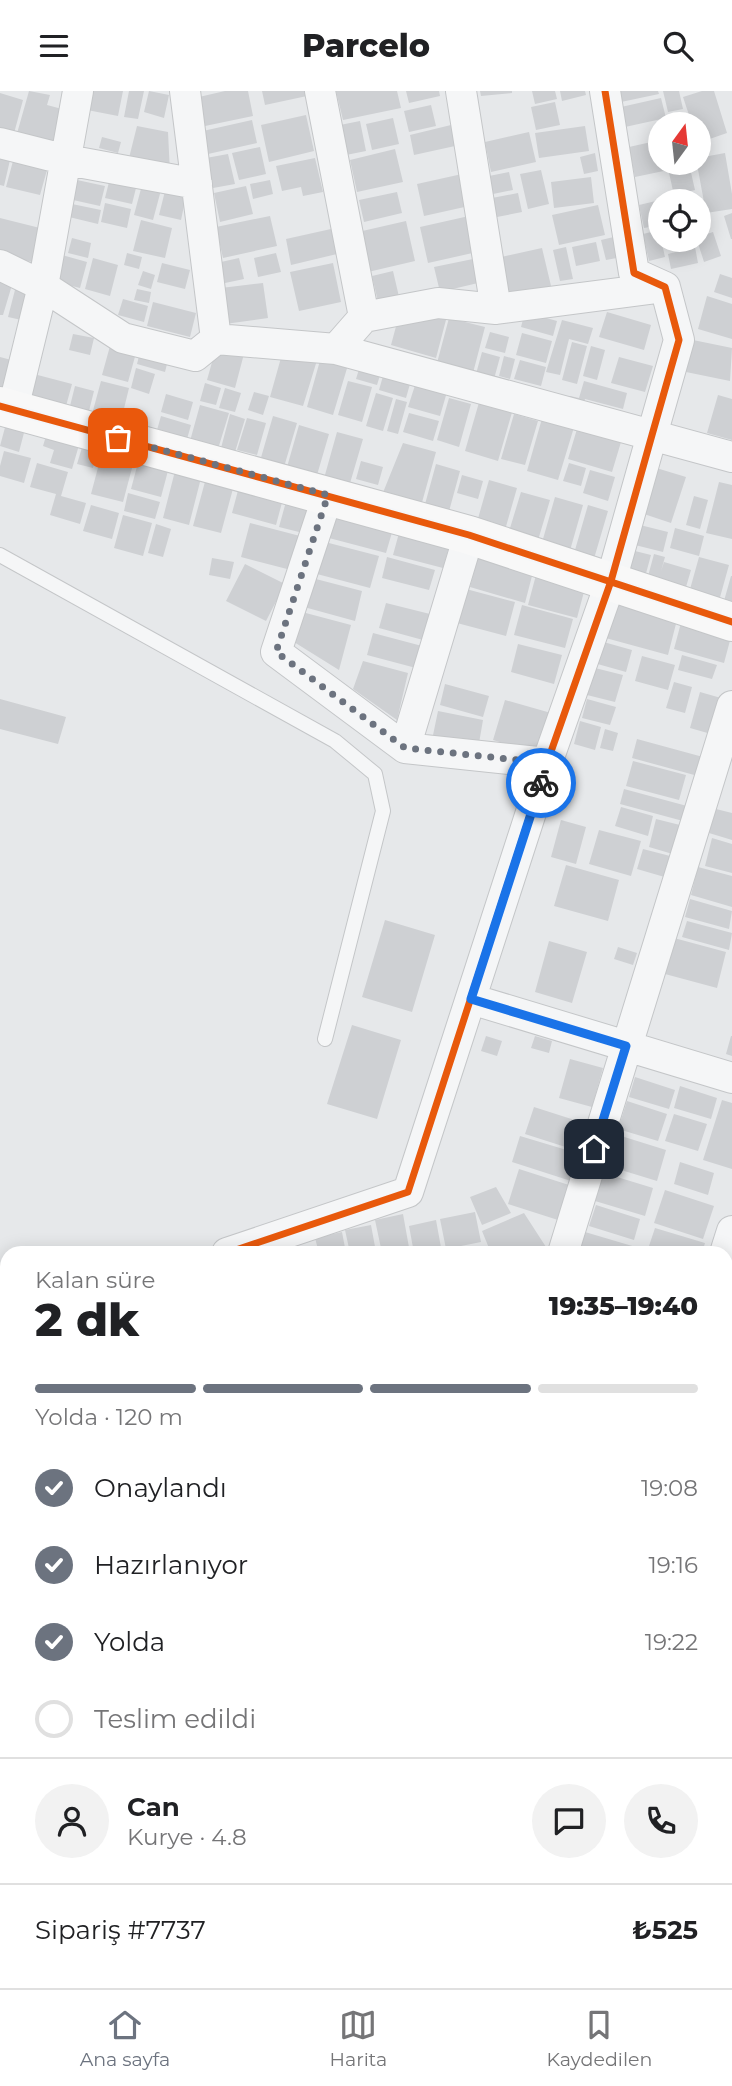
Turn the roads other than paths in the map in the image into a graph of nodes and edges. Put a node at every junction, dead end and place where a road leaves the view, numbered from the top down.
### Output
1 (78, 91) edge
2 (185, 91) edge
3 (320, 91) edge
4 (461, 91) edge
5 (605, 91) edge
6 (0, 143) edge
7 (67, 160) junction
8 (197, 184) junction
9 (0, 265) edge
10 (43, 286) junction
11 (665, 287) junction
12 (496, 309) junction
13 (364, 317) junction
14 (216, 339) junction
15 (336, 349) junction
16 (6, 408) edge
17 (652, 435) junction
18 (732, 457) edge
19 (328, 495) junction
20 (469, 535) junction
21 (0, 555) edge
22 (611, 582) junction
23 (732, 622) edge
24 (732, 706) edge
25 (405, 748) junction
26 (547, 763) junction
27 (471, 999) junction
28 (325, 1039) dead end
29 (626, 1046) junction
30 (732, 1078) edge
31 (249, 1246) edge
32 (565, 1246) edge

1 - 7 street
2 - 8 street
3 - 13 street
4 - 12 street
5 - 11 street
6 - 7 street
7 - 8 street
7 - 10 street
8 - 14 street
9 - 10 street
10 - 14 street
10 - 16 street
11 - 12 street
11 - 17 street
12 - 13 street
13 - 15 street
14 - 15 street
15 - 17 street
16 - 19 street
17 - 18 street
17 - 22 street
19 - 20 street
19 - 25 street
20 - 22 street
20 - 25 street
21 - 28 lane
22 - 23 street
22 - 26 street
24 - 29 street
25 - 26 street
26 - 27 street
27 - 29 street
27 - 31 street
29 - 30 street
29 - 32 street

